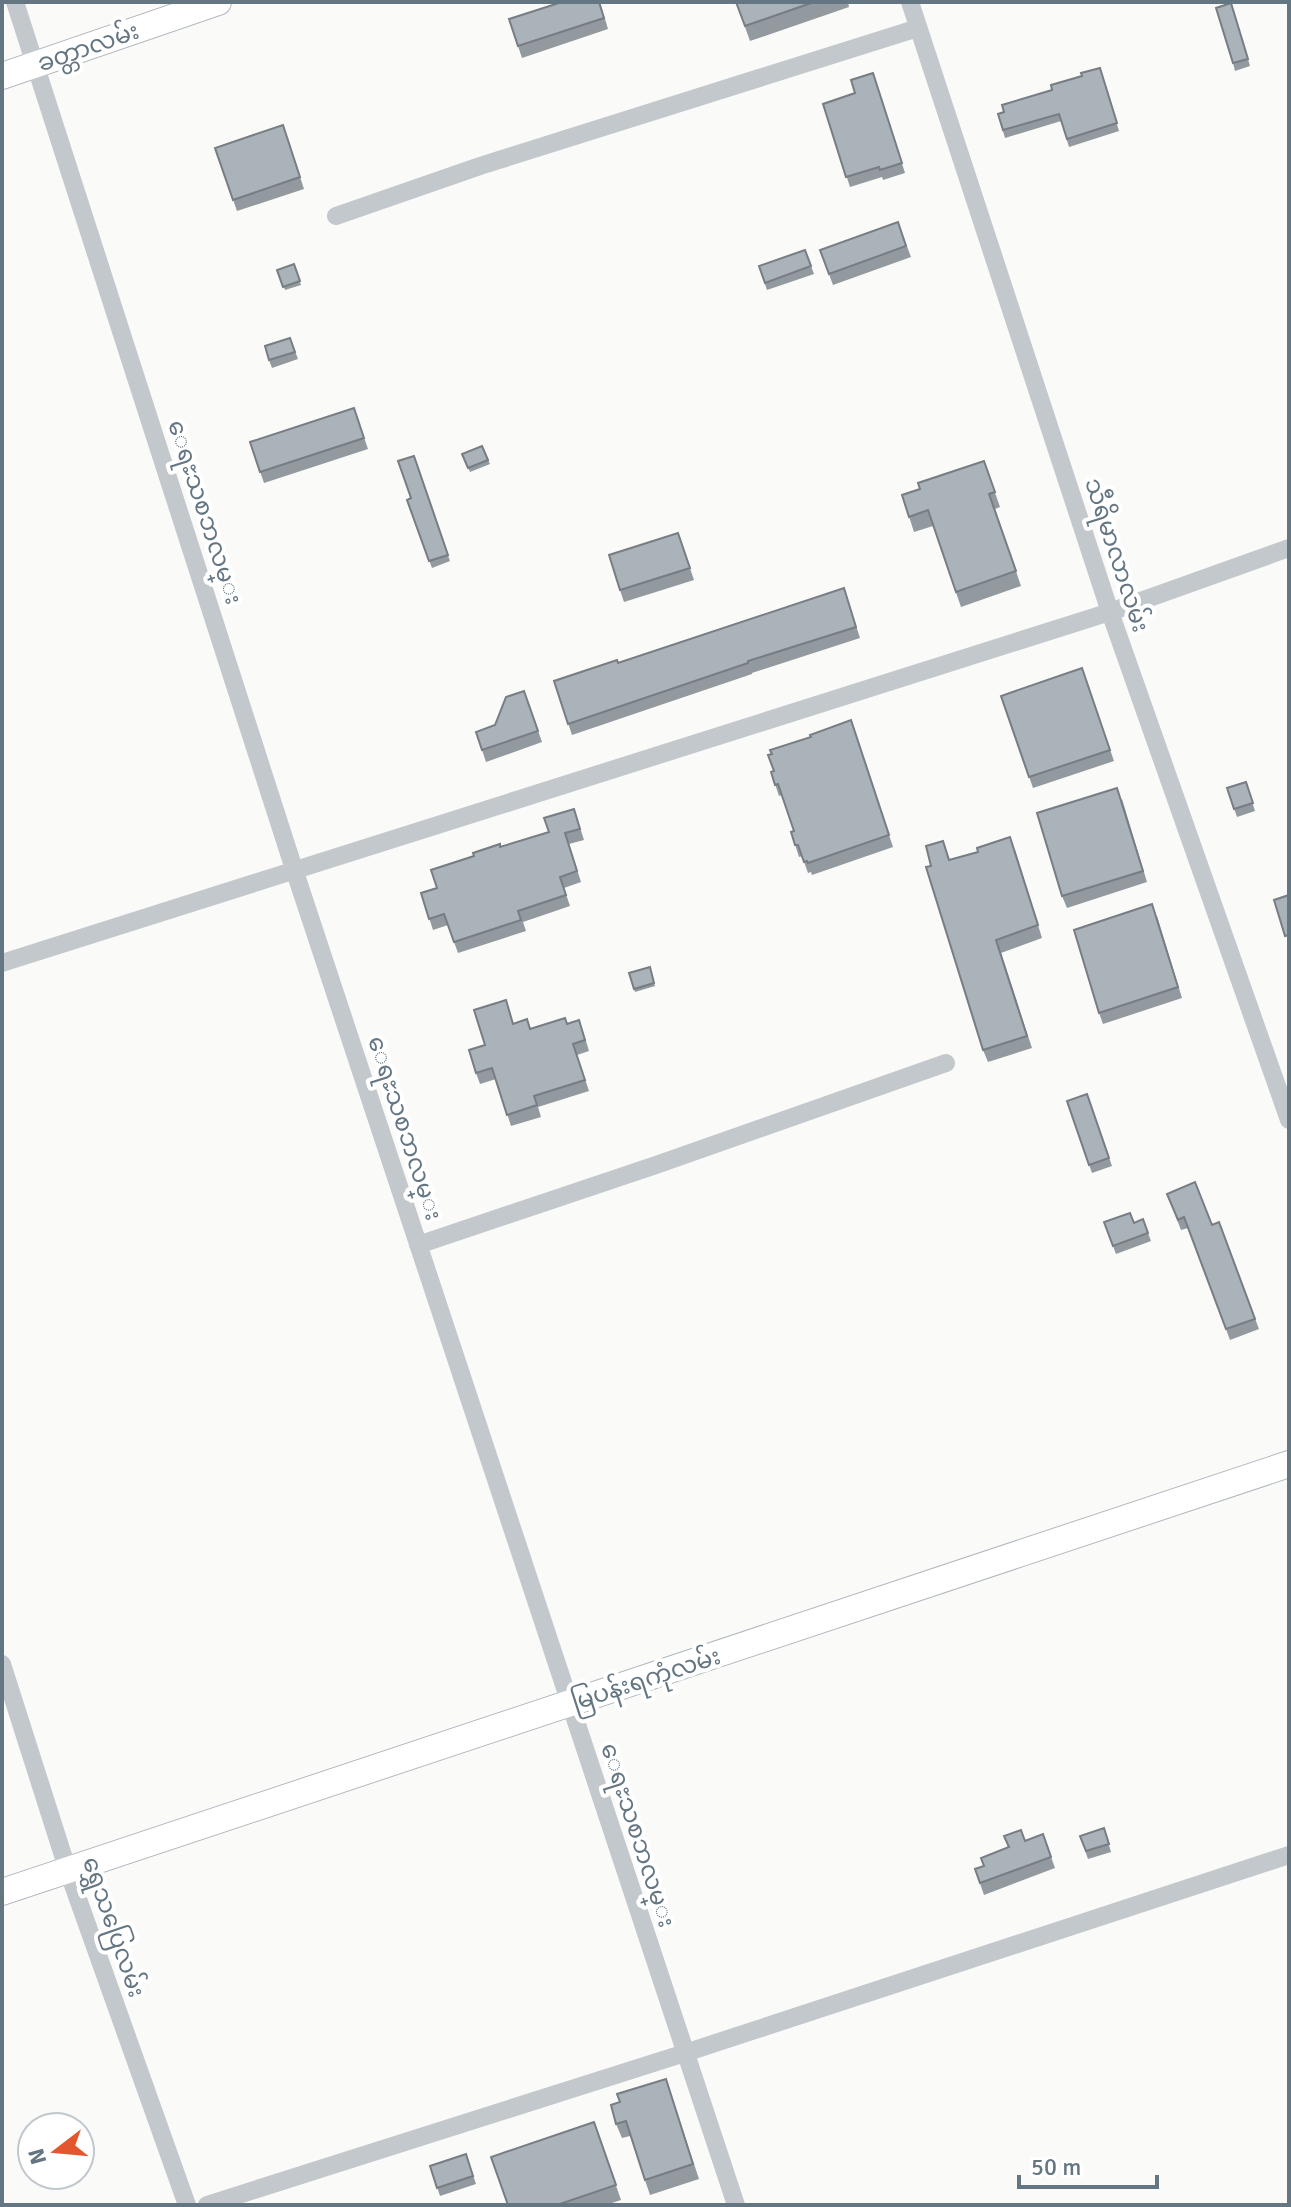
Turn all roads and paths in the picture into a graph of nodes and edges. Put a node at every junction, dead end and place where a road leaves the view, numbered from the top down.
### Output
1 (15, 2) edge
2 (218, 2) edge
3 (910, 2) edge
4 (918, 28) junction
5 (36, 65) junction
6 (2, 76) edge
7 (336, 216) dead end
8 (1289, 548) edge
9 (1110, 612) junction
10 (294, 869) junction
11 (2, 963) edge
12 (946, 1063) dead end
13 (1289, 1120) edge
14 (418, 1245) junction
15 (1289, 1464) edge
16 (2, 1664) edge
17 (569, 1705) junction
18 (1289, 1855) edge
19 (68, 1871) junction
20 (2, 1892) edge
21 (685, 2053) junction
22 (187, 2205) edge
23 (207, 2205) edge
24 (736, 2205) edge

1 - 5 street, ေရႊသစၥာလမ္း
2 - 5 street, ခတ္တာလမ်း
3 - 4 street, သီရိမာလာလမ်း
4 - 7 street
4 - 9 street, သီရိမာလာလမ်း
5 - 6 street, ခတ္တာလမ်း
5 - 10 street, ေရႊသစၥာလမ္း
8 - 9 street
9 - 10 street
9 - 13 street, သီရိမာလာလမ်း
10 - 11 street
10 - 14 street, ေရႊသစၥာလမ္း
12 - 14 street
14 - 17 street, ေရႊသစၥာလမ္း
15 - 17 street, မြပန်းရကုံလမ်း
16 - 19 street, ရွှေသပြေလမ်း
17 - 19 street, မြပန်းရကုံလမ်း
17 - 21 street, ေရႊသစၥာလမ္း
18 - 21 street
19 - 20 street, မြပန်းရကုံလမ်း
19 - 22 street, ရွှေသပြေလမ်း
21 - 23 street
21 - 24 street, ေရႊသစၥာလမ္း

